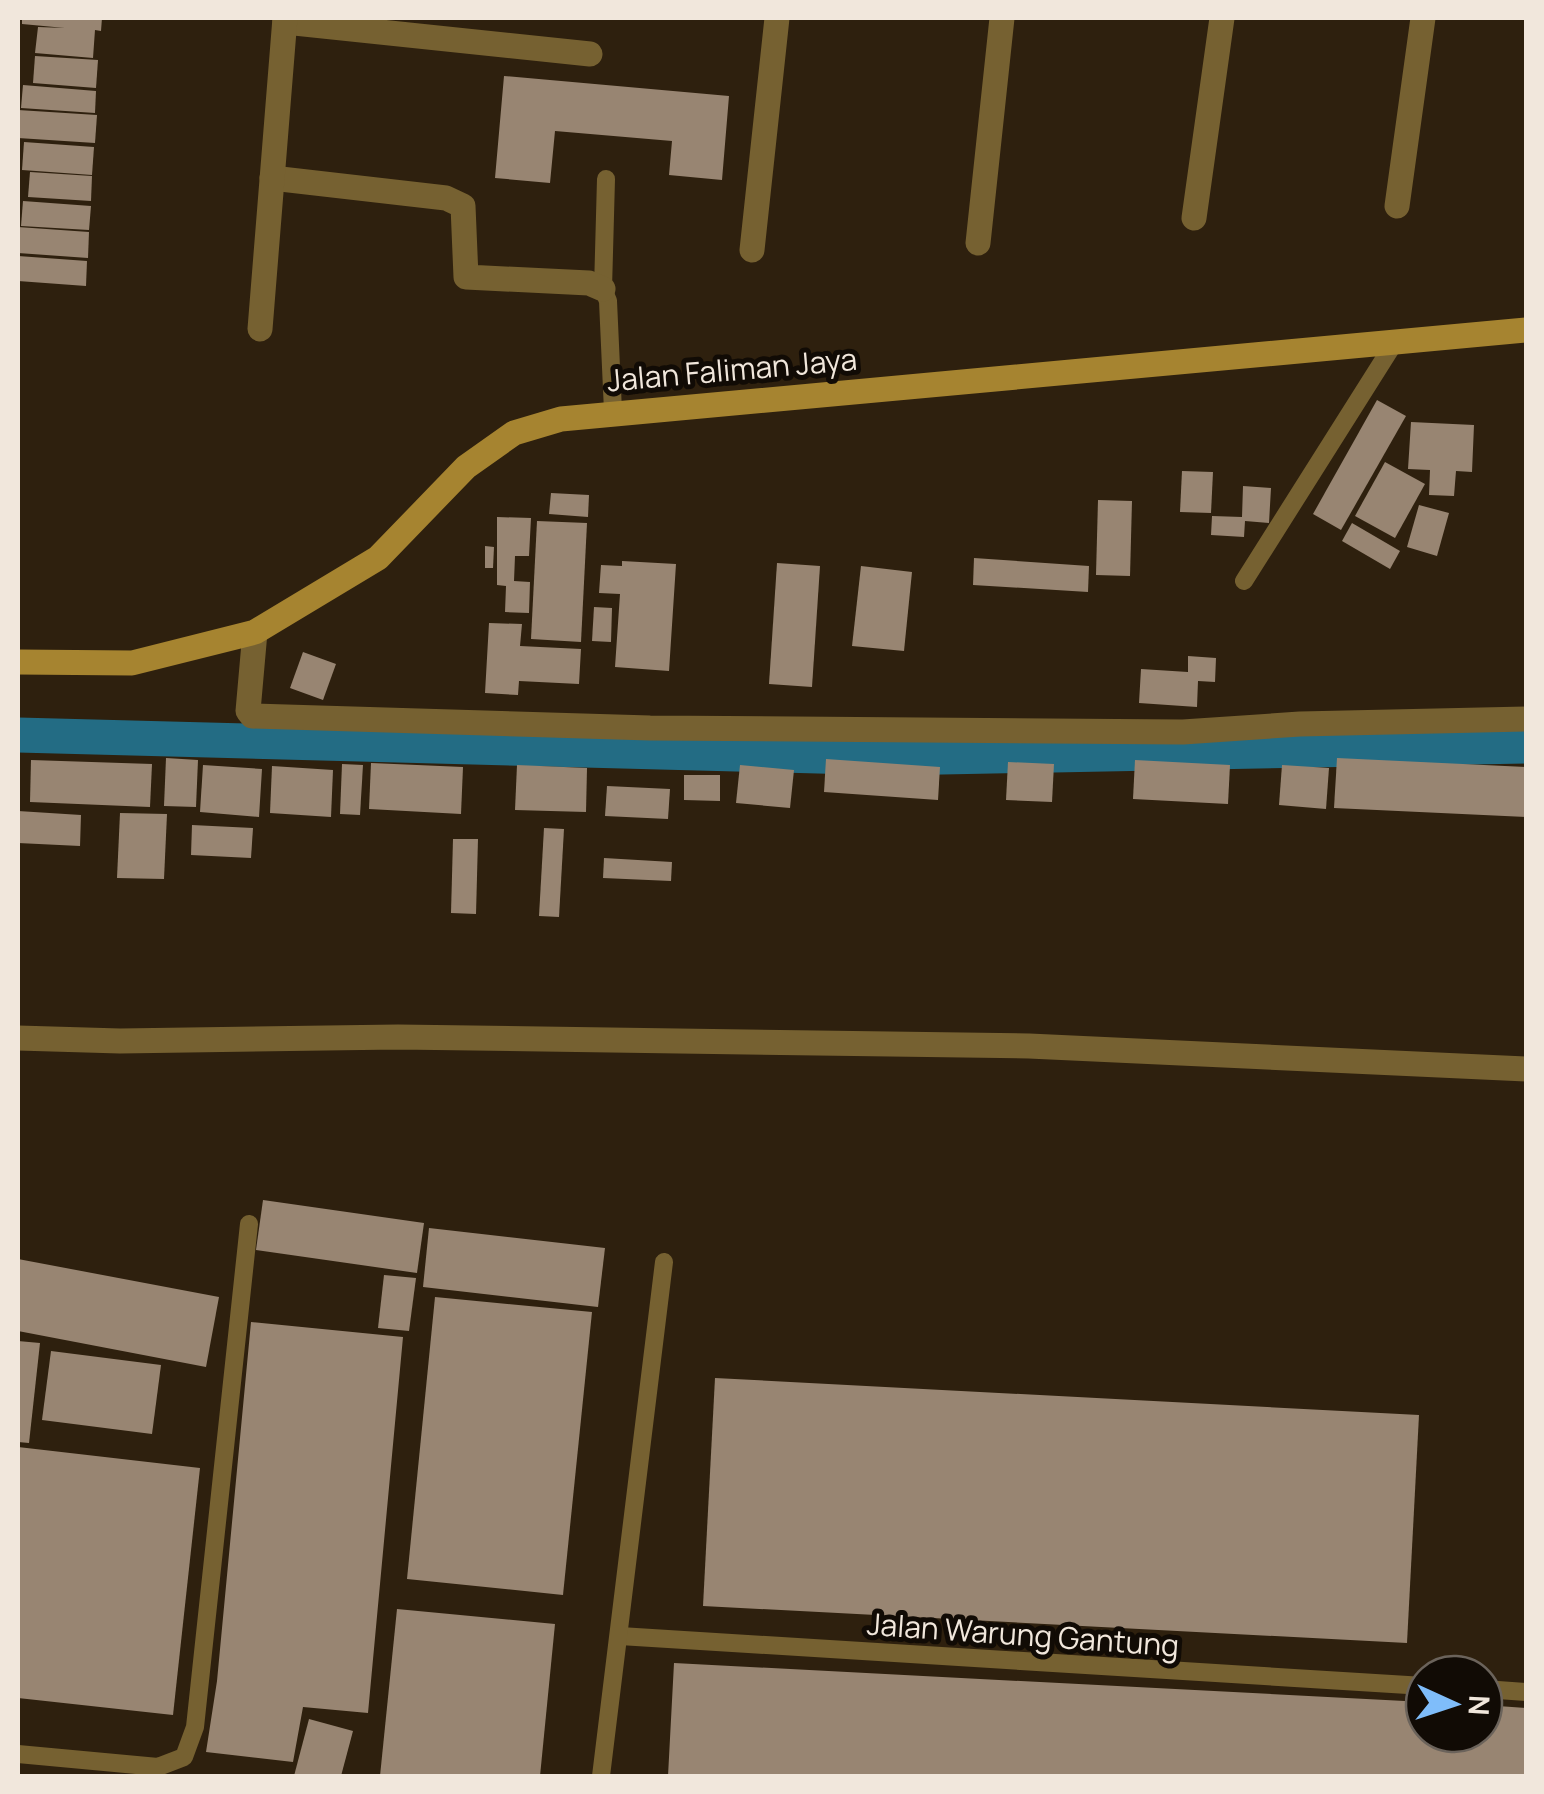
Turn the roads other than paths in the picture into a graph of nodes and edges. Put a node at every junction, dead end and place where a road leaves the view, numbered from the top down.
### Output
1 (777, 18) edge
2 (1002, 18) edge
3 (1222, 18) edge
4 (1422, 18) edge
5 (285, 20) edge
6 (590, 54) dead end
7 (272, 178) junction
8 (606, 179) dead end
9 (1397, 206) dead end
10 (1194, 218) dead end
11 (978, 242) dead end
12 (752, 250) dead end
13 (606, 295) junction
14 (260, 329) dead end
15 (1526, 330) edge
16 (1393, 345) junction
17 (613, 400) junction
18 (1244, 582) dead end
19 (260, 634) junction
20 (18, 662) edge
21 (1526, 719) edge
22 (18, 1038) edge
23 (1526, 1070) edge
24 (249, 1224) dead end
25 (664, 1262) dead end
26 (620, 1636) junction
27 (1404, 1685) edge
28 (18, 1754) edge
29 (602, 1776) edge

1 - 12 street
2 - 11 street
3 - 10 street
4 - 9 street
5 - 6 street
5 - 7 street
7 - 13 street
7 - 14 street
8 - 13 lane
13 - 17 lane
15 - 16 street, Jalan Faliman Jaya
16 - 17 street, Jalan Faliman Jaya
16 - 18 lane
17 - 19 street, Jalan Faliman Jaya
19 - 20 street, Jalan Faliman Jaya
19 - 21 street
22 - 23 street
24 - 28 lane
25 - 26 lane
26 - 27 lane, Jalan Warung Gantung
26 - 29 lane

